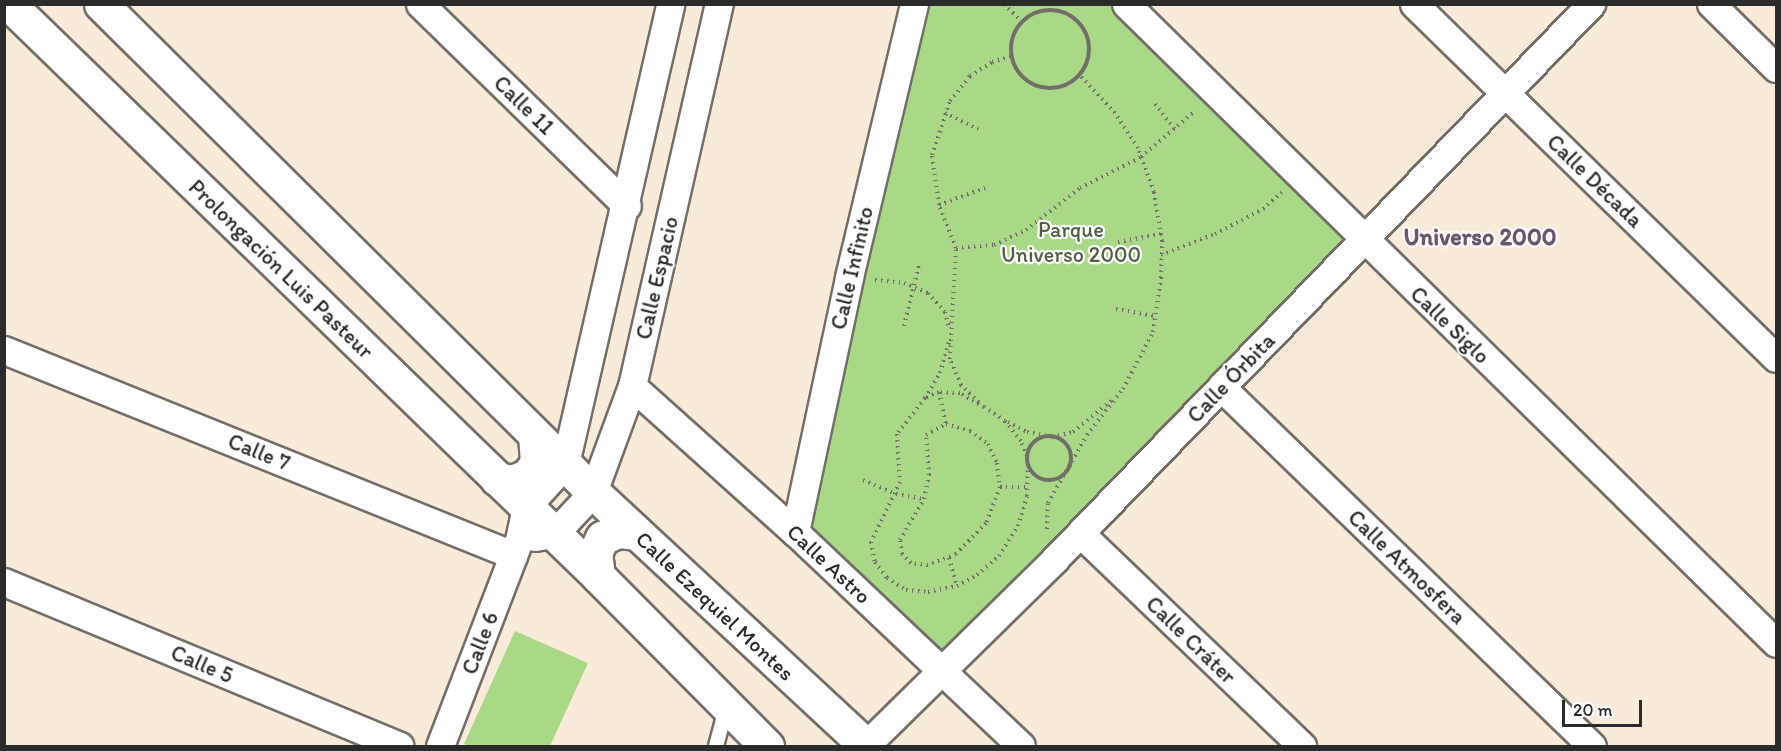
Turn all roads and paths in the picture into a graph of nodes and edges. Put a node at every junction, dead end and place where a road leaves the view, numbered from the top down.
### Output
1 (9, 4) edge
2 (101, 4) edge
3 (420, 4) edge
4 (670, 4) edge
5 (719, 4) edge
6 (1004, 4) edge
7 (1126, 4) edge
8 (1414, 4) edge
9 (1591, 4) edge
10 (1711, 4) edge
11 (915, 9) edge
12 (1023, 22) junction
13 (1012, 56) junction
14 (1776, 68) edge
15 (1079, 74) junction
16 (1212, 87) junction
17 (1504, 92) junction
18 (1155, 104) dead end
19 (945, 113) junction
20 (978, 129) dead end
21 (1175, 130) junction
22 (1141, 157) junction
23 (1300, 176) junction
24 (985, 188) dead end
25 (939, 205) junction
26 (627, 206) junction
27 (1161, 234) junction
28 (1364, 240) junction
29 (1118, 242) dead end
30 (956, 248) junction
31 (1161, 255) junction
32 (919, 265) dead end
33 (849, 277) junction
34 (914, 287) junction
35 (1116, 309) dead end
36 (1155, 316) junction
37 (904, 326) dead end
38 (950, 335) junction
39 (4, 350) edge
40 (1776, 358) edge
41 (632, 386) junction
42 (1221, 387) junction
43 (1124, 389) junction
44 (939, 392) junction
45 (925, 398) junction
46 (984, 406) junction
47 (1005, 421) junction
48 (946, 424) junction
49 (535, 436) junction
50 (1052, 437) junction
51 (1027, 456) junction
52 (565, 464) junction
53 (1028, 465) junction
54 (1066, 471) junction
55 (497, 479) junction
56 (863, 480) dead end
57 (1000, 487) junction
58 (1027, 487) junction
59 (593, 492) junction
60 (896, 494) junction
61 (924, 499) junction
62 (526, 507) junction
63 (795, 532) junction
64 (636, 533) junction
65 (1080, 533) junction
66 (554, 534) junction
67 (516, 548) junction
68 (949, 558) junction
69 (1055, 559) junction
70 (598, 576) junction
71 (4, 582) edge
72 (957, 586) junction
73 (1776, 643) edge
74 (944, 671) junction
75 (727, 706) junction
76 (866, 746) edge
77 (399, 747) edge
78 (440, 747) edge
79 (716, 747) edge
80 (767, 747) edge
81 (1021, 747) edge
82 (1302, 747) edge
83 (1592, 747) edge

1 - 55 main road, Prolongación Luis Pasteur
2 - 49 main road
3 - 26 street, Calle 11
4 - 26 street, Calle Espacio
5 - 41 street, Calle Espacio
6 - 12 path
7 - 16 street, Calle Siglo
8 - 17 street, Calle Década
9 - 17 street, Calle Órbita
10 - 14 street
11 - 33 street, Calle Infinito
12 - 13 path
12 - 15 path
13 - 15 path
13 - 19 path
15 - 22 path
16 - 21 path
16 - 23 street, Calle Siglo
17 - 28 street, Calle Órbita
17 - 40 street, Calle Década
18 - 21 path
19 - 20 path
19 - 25 path
21 - 22 path
22 - 27 path
22 - 30 path
23 - 28 street, Calle Siglo
23 - 31 path
24 - 25 path
25 - 30 path
26 - 52 street, Calle Espacio
27 - 29 path
27 - 31 path
28 - 42 street, Calle Órbita
28 - 73 street, Calle Siglo
30 - 38 path
31 - 36 path
32 - 34 path
33 - 34 path
33 - 63 street, Calle Infinito
34 - 37 path
34 - 38 path
35 - 36 path
36 - 43 path
38 - 45 path
38 - 46 path
39 - 67 street, Calle 7
41 - 59 street, Calle Espacio
41 - 63 street, Calle Astro
42 - 65 street, Calle Órbita
42 - 83 street, Calle Atmosfera
43 - 50 path
43 - 54 path
44 - 45 path
44 - 46 path
44 - 48 path
45 - 60 path
46 - 47 path
47 - 50 path
47 - 51 path
48 - 57 path
48 - 61 path
49 - 52 main road
49 - 55 main road
50 - 51 path
50 - 54 path
51 - 53 path
52 - 59 main road, Calle Ezequiel Montes
52 - 62 street, Calle Espacio
53 - 54 path
53 - 58 path
54 - 69 path
55 - 62 main road, Prolongación Luis Pasteur
56 - 60 path
57 - 58 path
57 - 68 path
58 - 72 path
59 - 64 main road, Calle Ezequiel Montes
59 - 66 street, Calle Espacio
60 - 61 path
60 - 72 path
61 - 68 path
62 - 66 main road, Prolongación Luis Pasteur
62 - 67 street, Calle 6
63 - 74 street, Calle Astro
64 - 70 main road
64 - 76 main road, Calle Ezequiel Montes
65 - 69 street, Calle Órbita
65 - 82 street, Calle Cráter
66 - 67 street
66 - 70 main road
67 - 78 street, Calle 6
68 - 72 path
69 - 74 street, Calle Órbita
70 - 75 main road
71 - 77 street, Calle 5
74 - 76 street, Calle Órbita
74 - 81 street, Calle Astro
75 - 79 lane
75 - 80 main road

